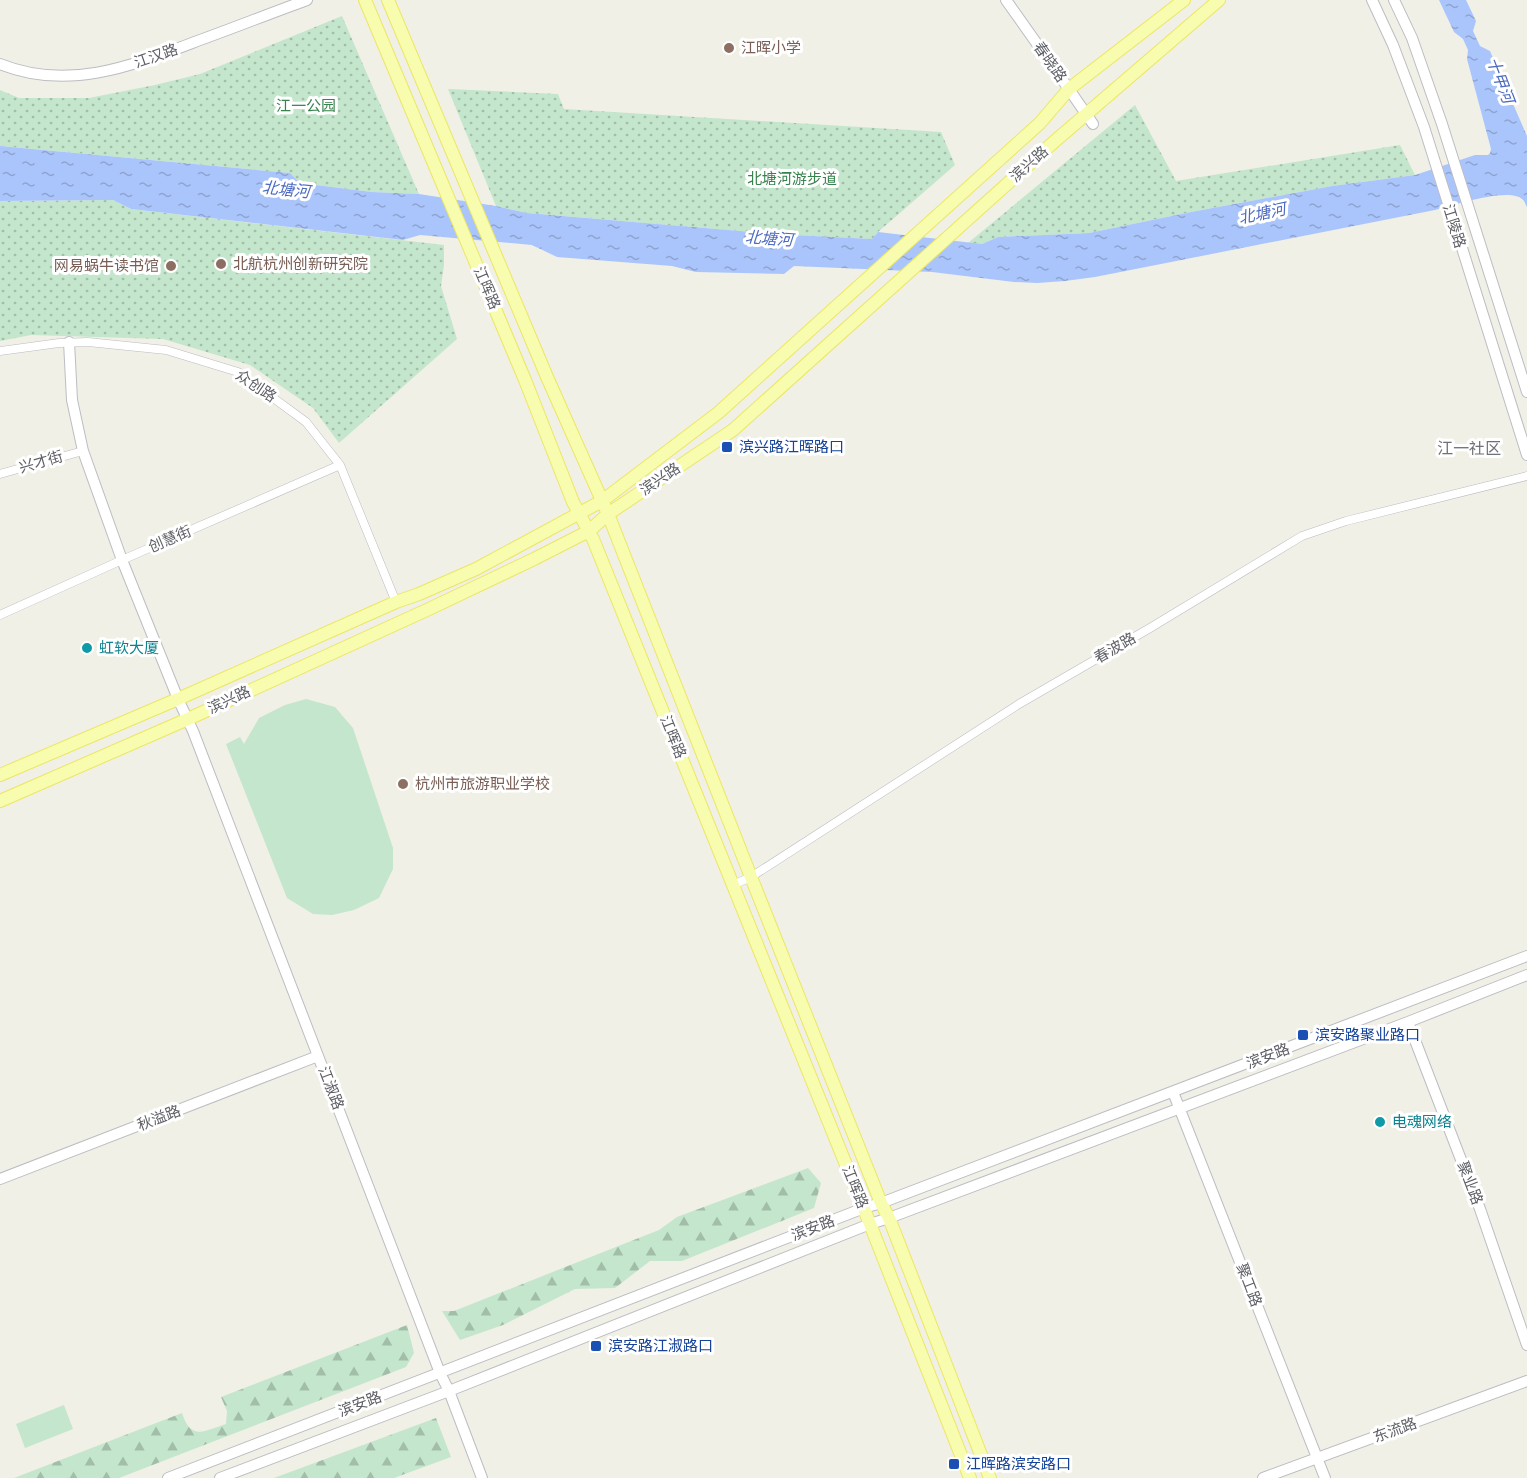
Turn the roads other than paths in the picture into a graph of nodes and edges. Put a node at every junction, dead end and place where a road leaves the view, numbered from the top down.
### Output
1 (307, 0) edge
2 (365, 0) edge
3 (1006, 0) edge
4 (1184, 0) edge
5 (1219, 0) edge
6 (1372, 0) edge
7 (1394, 0) edge
8 (390, 5) edge
9 (0, 64) edge
10 (1070, 89) junction
11 (1089, 119) junction
12 (69, 342) junction
13 (0, 351) edge
14 (1527, 392) edge
15 (83, 451) junction
16 (1527, 455) edge
17 (340, 465) junction
18 (0, 474) edge
19 (1527, 476) edge
20 (602, 501) junction
21 (579, 513) junction
22 (608, 514) junction
23 (589, 531) junction
24 (122, 560) junction
25 (396, 602) junction
26 (0, 615) edge
27 (178, 699) junction
28 (188, 719) junction
29 (0, 775) edge
30 (0, 801) edge
31 (751, 877) junction
32 (733, 885) junction
33 (1527, 956) edge
34 (1527, 975) edge
35 (1408, 1022) junction
36 (318, 1056) junction
37 (1173, 1092) junction
38 (1180, 1108) junction
39 (0, 1179) edge
40 (881, 1203) junction
41 (864, 1208) junction
42 (889, 1218) junction
43 (870, 1224) junction
44 (1527, 1345) edge
45 (440, 1373) junction
46 (1527, 1381) edge
47 (449, 1391) junction
48 (1318, 1459) junction
49 (168, 1478) edge
50 (220, 1478) edge
51 (482, 1478) edge
52 (970, 1478) edge
53 (990, 1478) edge
54 (1263, 1478) edge
55 (1325, 1478) edge

1 - 9 main road, 江汉路
2 - 21 main road, 江晖路
3 - 10 main road, 春晓路
4 - 10 main road, 滨兴路
5 - 11 main road, 滨兴路
6 - 16 main road, 江陵路
7 - 14 main road, 江陵路
8 - 20 main road, 江晖路
10 - 11 main road, 春晓路
10 - 20 main road, 滨兴路
11 - 22 main road, 滨兴路
12 - 13 street, 众创路
12 - 15 main road, 江淑路
12 - 17 street, 众创路
15 - 18 street, 兴才街
15 - 24 main road, 江淑路
17 - 24 street, 创慧街
17 - 25 street, 众创路
19 - 31 street, 春波路
20 - 21 main road, 滨兴路
20 - 22 main road, 江晖路
21 - 23 main road, 江晖路
21 - 25 main road, 滨兴路
22 - 23 main road, 滨兴路
22 - 31 main road, 江晖路
23 - 28 main road, 滨兴路
23 - 32 main road, 江晖路
24 - 26 street, 创慧街
24 - 27 main road, 江淑路
25 - 27 main road, 滨兴路
27 - 28 main road, 江淑路
27 - 29 main road, 滨兴路
28 - 30 main road, 滨兴路
28 - 36 main road, 江淑路
31 - 32 street, 春波路
31 - 40 main road, 江晖路
32 - 41 main road, 江晖路
33 - 37 main road, 滨安路
34 - 35 main road, 滨安路
35 - 38 main road, 滨安路
35 - 44 main road, 聚业路
36 - 39 main road, 秋溢路
36 - 45 main road, 江淑路
37 - 38 main road, 聚工路
37 - 40 main road, 滨安路
38 - 42 main road, 滨安路
38 - 48 main road, 聚工路
40 - 41 main road, 滨安路
40 - 42 main road, 江晖路
41 - 43 main road, 江晖路
41 - 45 main road, 滨安路
42 - 43 main road, 滨安路
42 - 53 main road, 江晖路
43 - 47 main road, 滨安路
43 - 52 main road, 江晖路
45 - 47 main road, 江淑路
45 - 49 main road, 滨安路
46 - 48 main road, 东流路
47 - 50 main road, 滨安路
47 - 51 main road, 江淑路
48 - 54 main road, 东流路
48 - 55 main road, 聚工路

